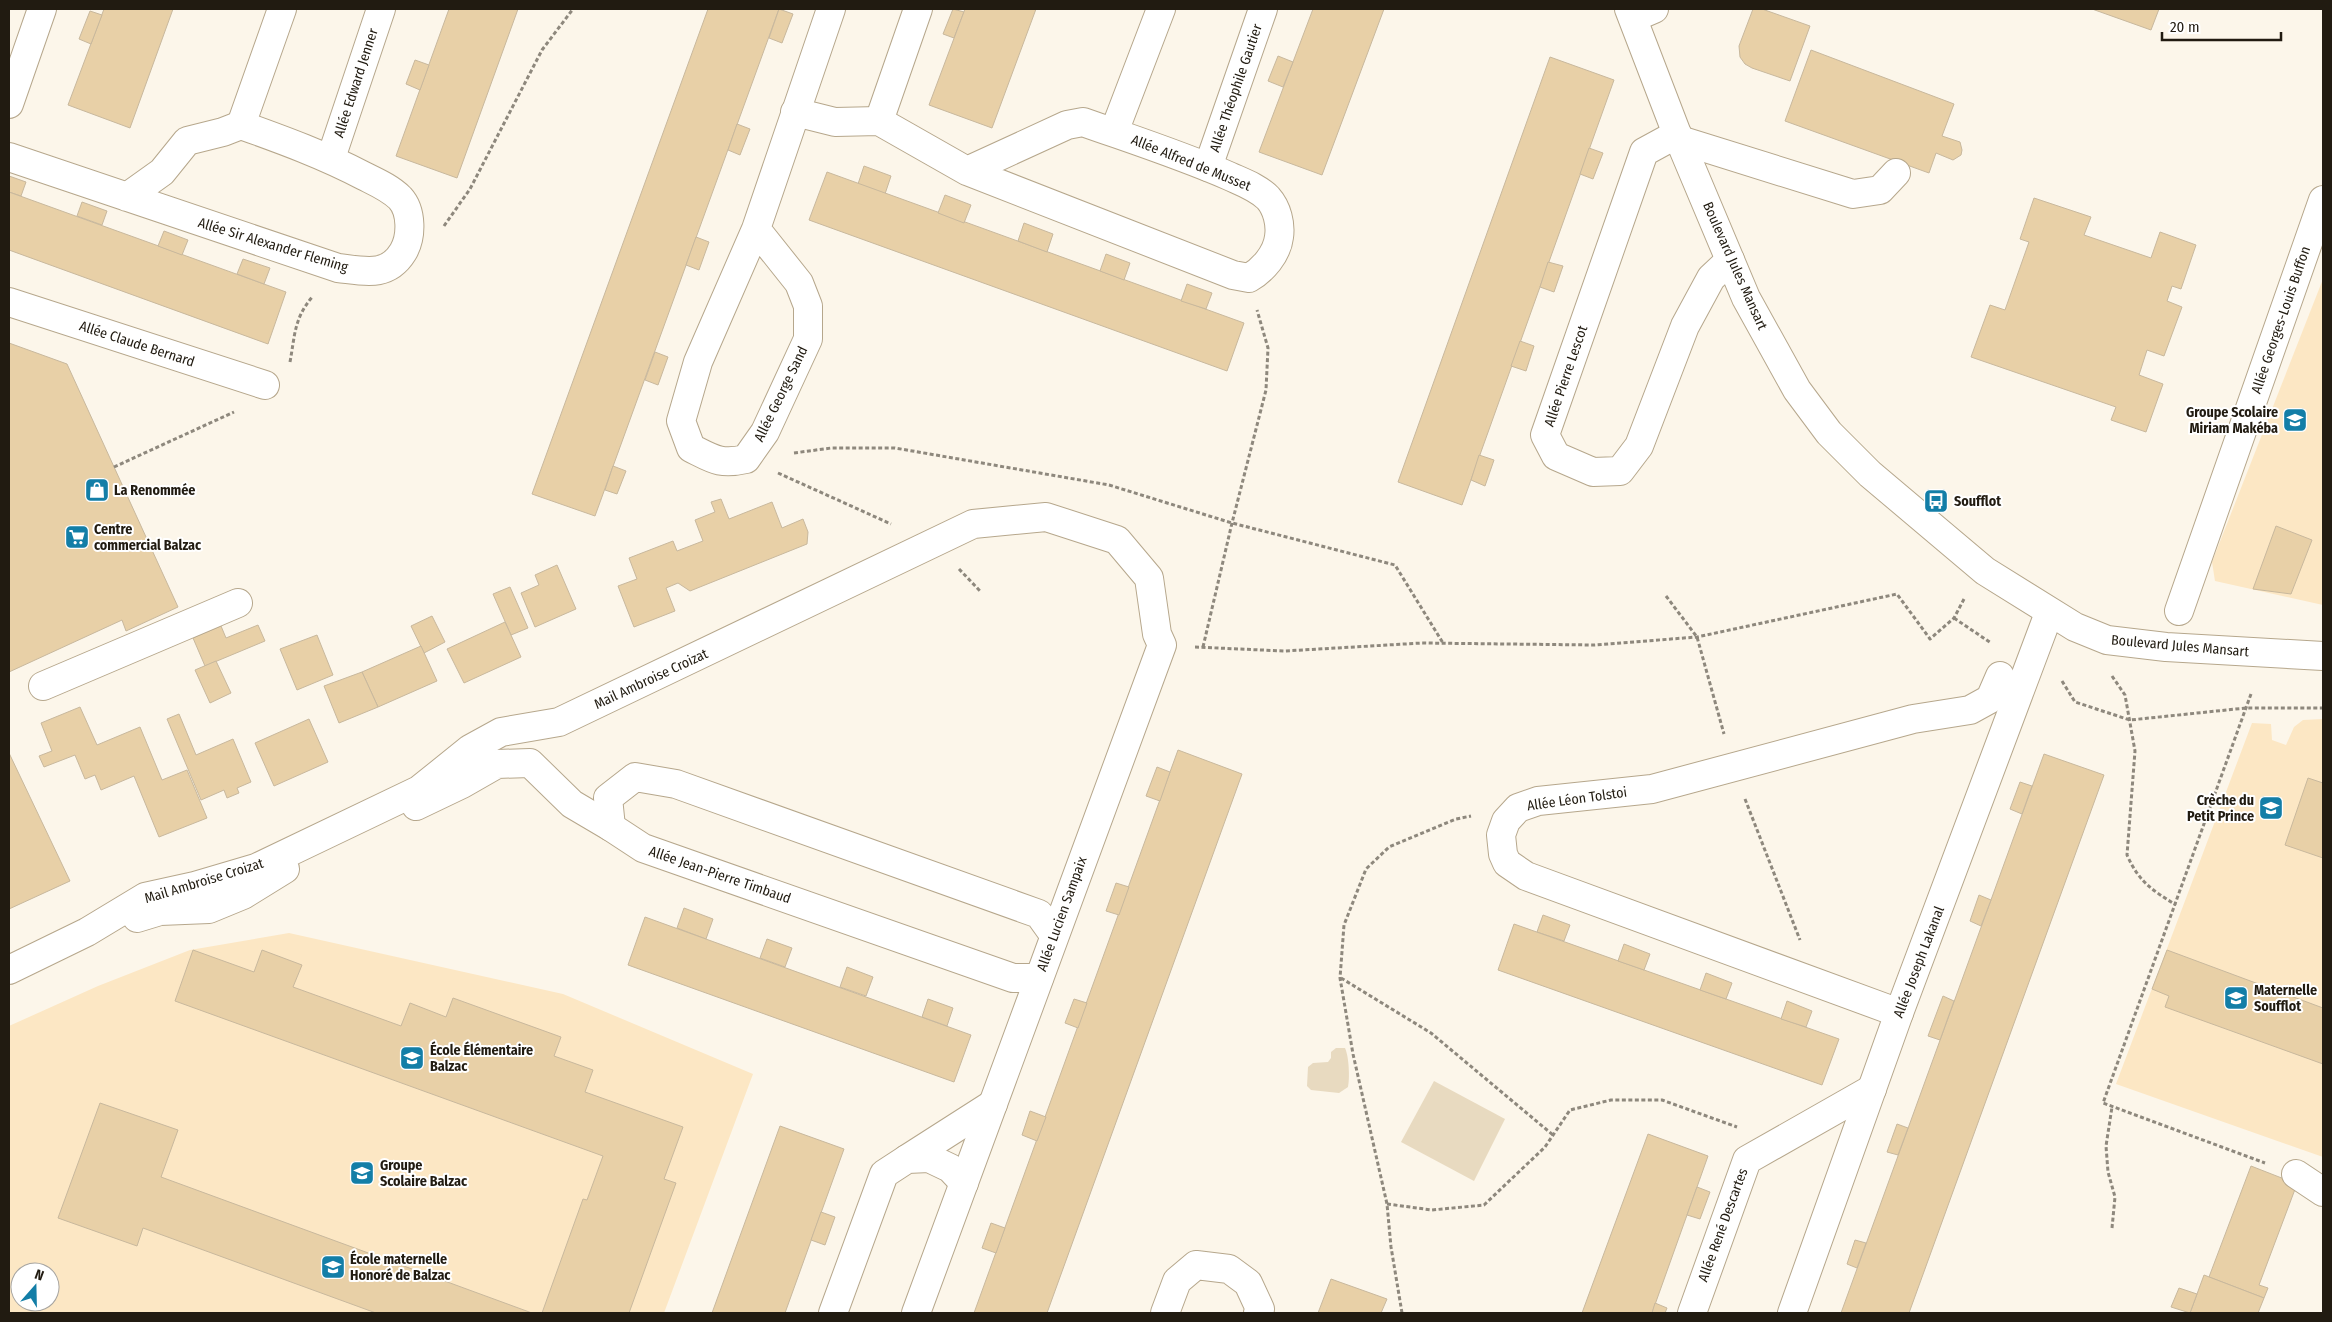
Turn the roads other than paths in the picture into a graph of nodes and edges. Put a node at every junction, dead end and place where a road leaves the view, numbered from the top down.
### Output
1 (42, 9) edge
2 (282, 9) edge
3 (381, 9) edge
4 (831, 9) edge
5 (918, 9) edge
6 (1161, 9) edge
7 (1263, 9) edge
8 (1639, 12) edge
9 (9, 104) edge
10 (795, 112) junction
11 (879, 121) junction
12 (241, 125) junction
13 (1114, 132) junction
14 (1678, 137) junction
15 (9, 157) edge
16 (331, 158) junction
17 (1208, 167) junction
18 (967, 171) junction
19 (1896, 173) dead end
20 (127, 197) junction
21 (2323, 200) edge
22 (756, 229) junction
23 (1730, 260) junction
24 (9, 302) edge
25 (265, 384) road end
26 (238, 602) dead end
27 (2180, 611) dead end
28 (2049, 612) junction
29 (1162, 645) joint
30 (2323, 656) edge
31 (2000, 676) dead end
32 (43, 686) dead end
33 (559, 722) junction
34 (530, 763) junction
35 (611, 827) junction
36 (87, 932) junction
37 (1054, 935) junction
38 (9, 970) edge
39 (1038, 978) junction
40 (1899, 1013) junction
41 (1872, 1088) junction
42 (993, 1104) junction
43 (907, 1160) junction
44 (2296, 1174) road end
45 (964, 1183) junction
46 (2323, 1192) edge
47 (833, 1313) edge
48 (916, 1313) edge
49 (1165, 1313) edge
50 (1258, 1313) edge
51 (1692, 1313) edge
52 (1792, 1313) edge

1 - 9 street
2 - 12 street
3 - 16 street, Allée Edward Jenner
4 - 10 street
5 - 11 street
6 - 13 street
7 - 17 street, Allée Théophile Gautier
8 - 14 street, Boulevard Jules Mansart
10 - 11 street
10 - 22 street
11 - 18 street
12 - 16 street
12 - 20 street
13 - 17 street, Allée Alfred de Musset
13 - 18 street, Allée Alfred de Musset
14 - 19 street
14 - 23 street, Boulevard Jules Mansart
14 - 23 street, Allée Pierre Lescot
15 - 20 street, Allée Sir Alexander Fleming
16 - 20 street, Allée Sir Alexander Fleming
17 - 18 street, Allée Alfred de Musset
21 - 27 street, Allée Georges-Louis Buffon
22 - 22 street, Allée George Sand
23 - 28 street, Boulevard Jules Mansart
24 - 25 street, Allée Claude Bernard
26 - 32 street
28 - 30 street, Boulevard Jules Mansart
28 - 40 street, Allée Joseph Lakanal
29 - 33 street, Mail Ambroise Croizat
29 - 37 street, Allée Lucien Sampaix
31 - 40 street, Allée Léon Tolstoi
33 - 34 street
33 - 36 street, Mail Ambroise Croizat
34 - 35 street, Allée Jean-Pierre Timbaud
34 - 36 street
35 - 37 street
35 - 39 street, Allée Jean-Pierre Timbaud
36 - 38 street
37 - 39 street, Allée Lucien Sampaix
39 - 42 street, Allée Lucien Sampaix
40 - 41 street, Allée Joseph Lakanal
41 - 51 street, Allée René Descartes
41 - 52 street, Allée Joseph Lakanal
42 - 43 street
42 - 45 street, Allée Lucien Sampaix
43 - 45 street
43 - 47 street
44 - 46 street
45 - 48 street, Allée Lucien Sampaix
49 - 50 street

